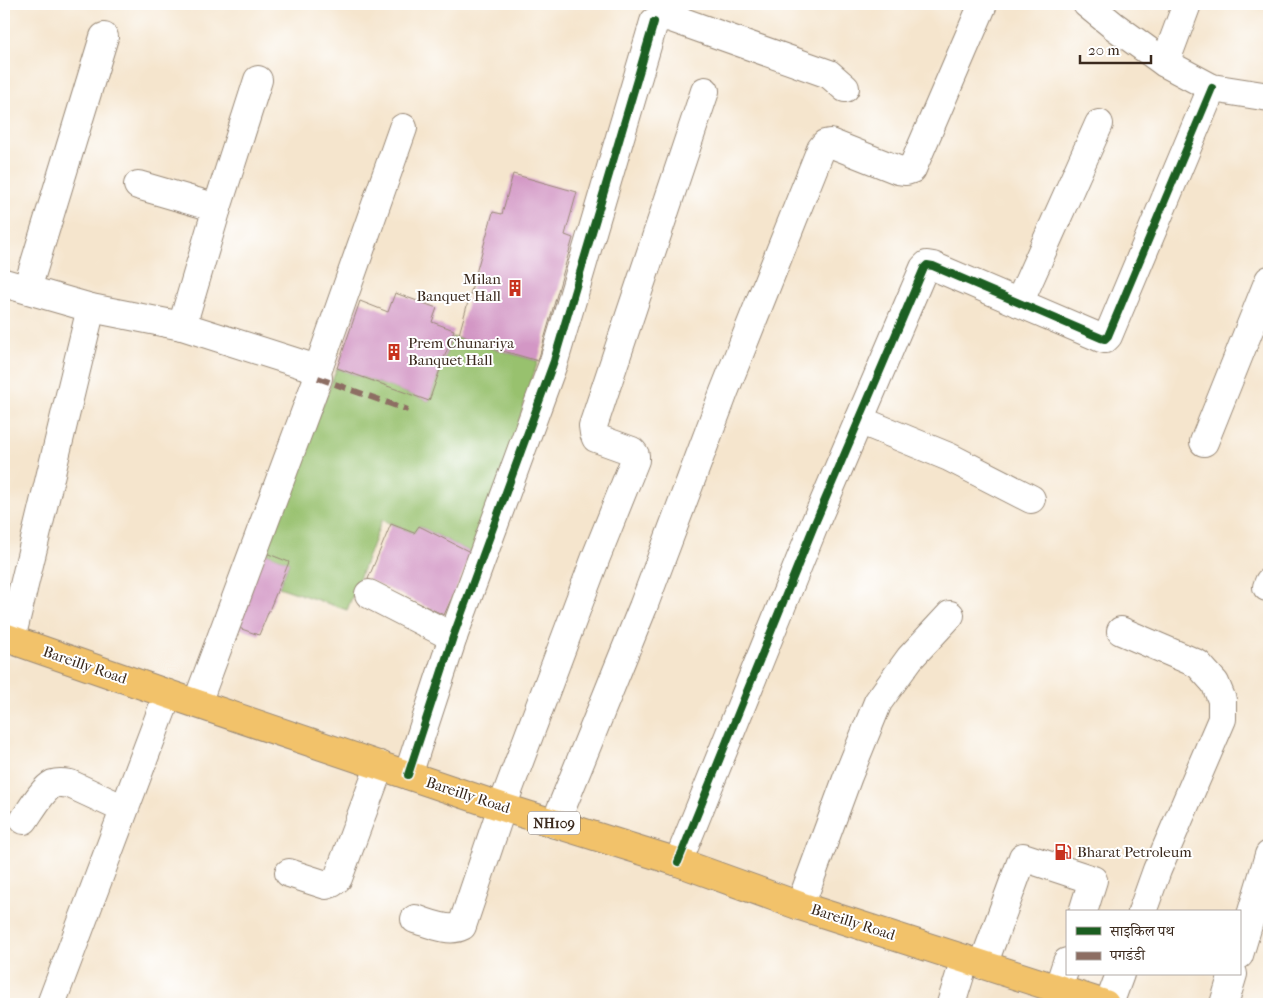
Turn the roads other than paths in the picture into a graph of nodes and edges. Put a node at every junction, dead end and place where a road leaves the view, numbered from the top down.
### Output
1 (983, 4) edge
2 (1087, 4) edge
3 (1187, 4) edge
4 (661, 14) edge
5 (104, 37) dead end
6 (1165, 63) junction
7 (258, 80) dead end
8 (845, 88) dead end
9 (1212, 88) junction
10 (705, 92) dead end
11 (1269, 96) edge
12 (1099, 124) dead end
13 (403, 128) dead end
14 (138, 185) dead end
15 (217, 208) junction
16 (1269, 280) edge
17 (16, 286) edge
18 (1020, 303) junction
19 (91, 308) junction
20 (182, 326) junction
21 (318, 372) junction
22 (859, 420) junction
23 (1204, 442) dead end
24 (1031, 499) dead end
25 (369, 594) dead end
26 (950, 615) dead end
27 (1121, 631) dead end
28 (453, 637) junction
29 (7, 638) edge
30 (168, 694) junction
31 (197, 703) junction
32 (380, 764) junction
33 (408, 775) junction
34 (502, 807) junction
35 (124, 809) junction
36 (24, 820) dead end
37 (555, 824) junction
38 (1269, 854) edge
39 (678, 862) junction
40 (289, 873) dead end
41 (800, 906) junction
42 (1084, 910) edge
43 (1143, 910) edge
44 (416, 919) dead end
45 (1240, 952) edge
46 (974, 962) junction
47 (1068, 976) edge
48 (1119, 976) edge
49 (1233, 976) edge
50 (1070, 996) edge
51 (51, 1004) edge
52 (951, 1004) edge
53 (1107, 1004) edge
54 (1224, 1004) edge

1 - 37 street
2 - 6 street
3 - 6 street
4 - 8 street
4 - 28 street
5 - 17 street
6 - 9 street
7 - 15 street
9 - 11 street
9 - 18 street
10 - 34 street
12 - 18 street
13 - 21 street
14 - 15 street
15 - 20 street
16 - 23 street
17 - 19 street
18 - 22 street
19 - 20 street
19 - 29 street
20 - 21 street
21 - 31 street
22 - 24 street
22 - 39 street
25 - 28 street
26 - 41 street
27 - 43 street
28 - 33 street
29 - 30 highway, Bareilly Road / NH109
30 - 31 highway, Bareilly Road / NH109
30 - 35 street
31 - 32 highway, Bareilly Road / NH109
32 - 33 highway, Bareilly Road / NH109
32 - 40 street
33 - 34 highway, Bareilly Road / NH109
34 - 37 highway, Bareilly Road / NH109
34 - 44 street
35 - 36 street
35 - 51 street
37 - 39 highway, Bareilly Road / NH109
38 - 45 street
39 - 41 highway, Bareilly Road / NH109
41 - 46 highway, Bareilly Road / NH109
42 - 46 street
46 - 50 highway, Bareilly Road / NH109
46 - 52 street
47 - 50 street
48 - 53 street
49 - 54 street
50 - 53 highway, Bareilly Road / NH109

